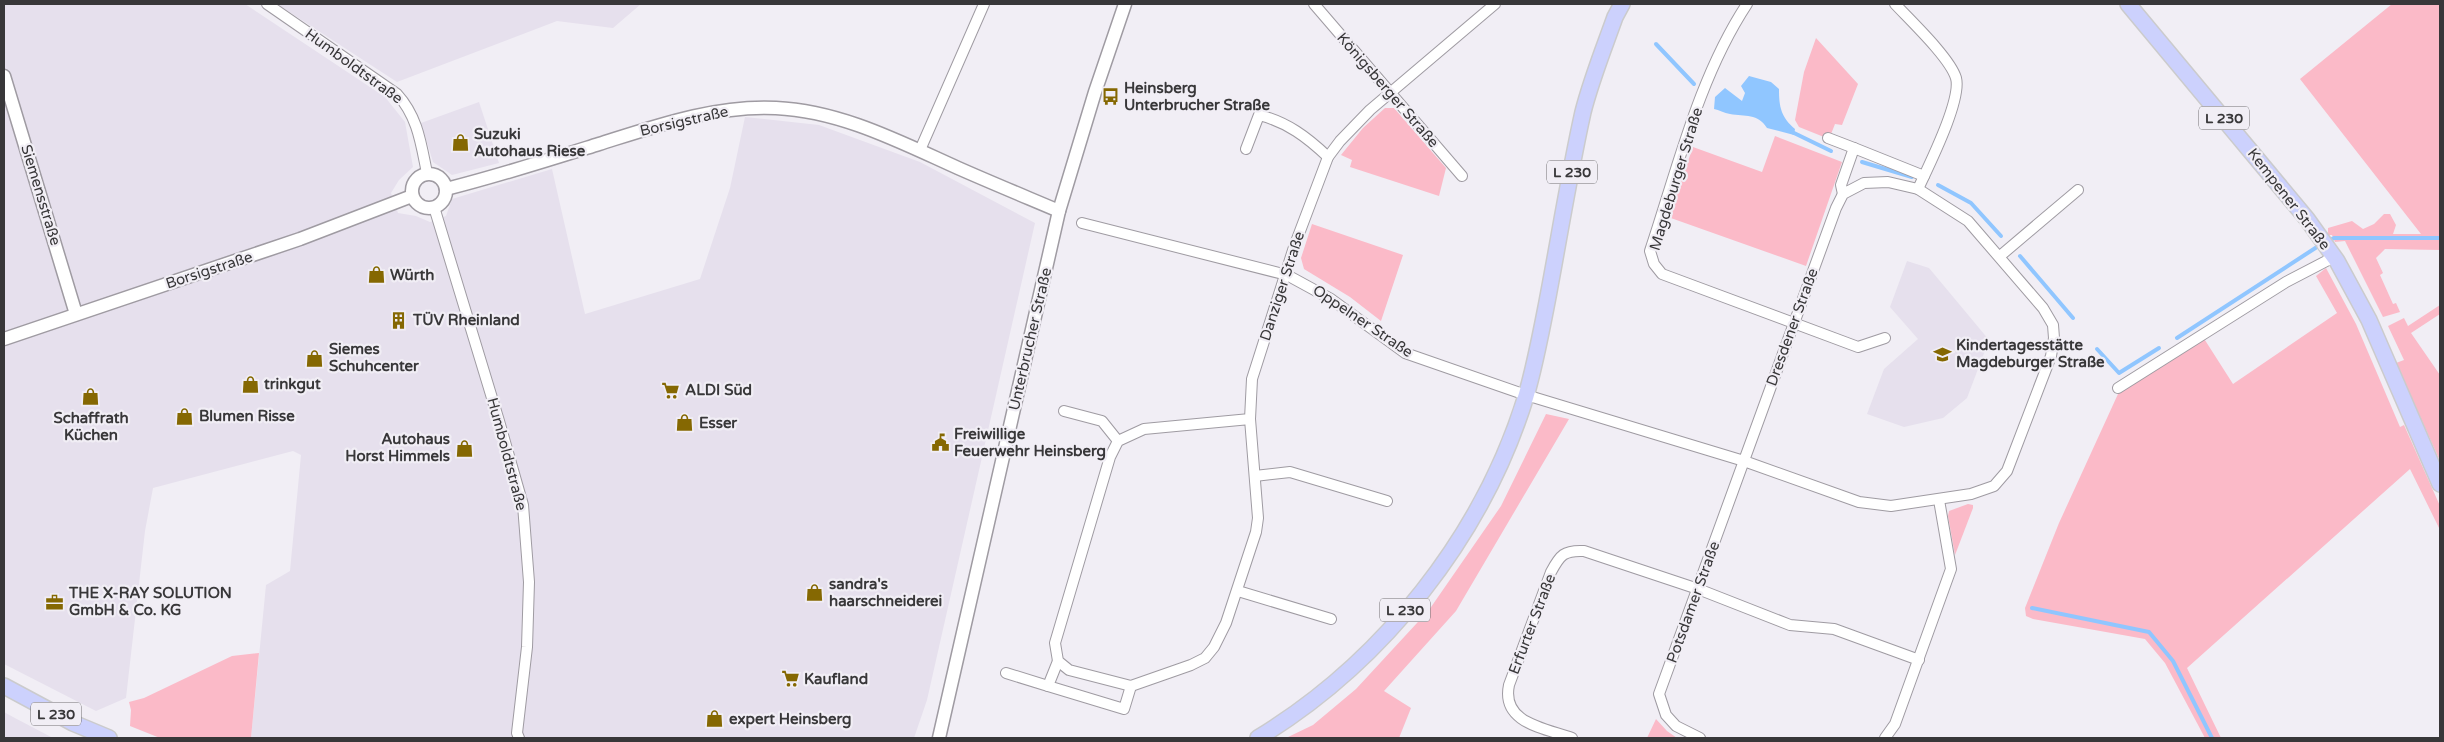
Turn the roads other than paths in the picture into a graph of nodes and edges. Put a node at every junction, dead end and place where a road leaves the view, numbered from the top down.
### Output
1 (266, 4) edge
2 (984, 4) edge
3 (1125, 4) edge
4 (1314, 4) edge
5 (1495, 4) edge
6 (1622, 4) edge
7 (1747, 4) edge
8 (1895, 4) edge
9 (2128, 4) edge
10 (4, 76) edge
11 (1390, 93) junction
12 (1828, 138) dead end
13 (1854, 148) junction
14 (1246, 149) dead end
15 (920, 150) junction
16 (1328, 157) junction
17 (427, 173) junction
18 (1462, 176) dead end
19 (1924, 176) junction
20 (446, 189) junction
21 (1918, 189) junction
22 (2078, 190) dead end
23 (1843, 194) junction
24 (412, 196) junction
25 (434, 207) junction
26 (1060, 211) junction
27 (1082, 223) dead end
28 (2000, 256) junction
29 (2335, 259) junction
30 (1287, 274) junction
31 (76, 314) junction
32 (1793, 323) junction
33 (1885, 338) dead end
34 (4, 339) edge
35 (2118, 388) dead end
36 (1526, 395) junction
37 (1064, 410) dead end
38 (1250, 419) junction
39 (1118, 441) junction
40 (1744, 461) junction
41 (1255, 476) junction
42 (2440, 484) edge
43 (1939, 500) junction
44 (1387, 501) dead end
45 (1698, 589) junction
46 (1238, 591) junction
47 (1331, 619) dead end
48 (1918, 660) junction
49 (1058, 661) junction
50 (1006, 673) dead end
51 (4, 686) edge
52 (1048, 686) junction
53 (1131, 686) junction
54 (1687, 736) edge
55 (110, 738) edge
56 (520, 738) edge
57 (940, 738) edge
58 (1258, 738) edge
59 (1572, 738) edge
60 (1700, 738) edge
61 (1885, 738) edge

1 - 17 street, Humboldtstraße
2 - 15 street
3 - 26 street, Unterbrucher Straße
4 - 11 street, Königsberger Straße
5 - 11 street, Danziger Straße
6 - 36 main road, L 230
7 - 32 street, Magdeburger Straße
8 - 19 street
9 - 29 main road, Kempener Straße / L 230
10 - 31 street, Siemensstraße
11 - 16 street, Danziger Straße
11 - 18 street, Königsberger Straße
12 - 13 street
13 - 19 street
13 - 23 street, Dresdener Straße
14 - 16 street
15 - 20 street, Borsigstraße
15 - 26 street, Borsigstraße
16 - 30 street, Danziger Straße
17 - 20 street
17 - 24 street
19 - 21 street
20 - 25 street
21 - 23 street
21 - 28 street
22 - 28 street
23 - 32 street, Dresdener Straße
24 - 25 street
24 - 31 street, Borsigstraße
25 - 56 street, Humboldtstraße
26 - 57 street, Unterbrucher Straße
27 - 30 street, Oppelner Straße
28 - 43 street
29 - 35 street, Kempener Straße
29 - 42 main road, Kempener Straße / L 230
30 - 36 street, Oppelner Straße
30 - 38 street, Danziger Straße
31 - 34 street, Borsigstraße
32 - 33 street, Magdeburger Straße
32 - 40 street, Dresdener Straße
36 - 40 street
36 - 58 main road, L 230
37 - 39 street
38 - 39 street
38 - 41 street, Danziger Straße
39 - 49 street
40 - 43 street
40 - 45 street, Potsdamer Straße
41 - 44 street
41 - 46 street, Danziger Straße
43 - 48 street
45 - 48 street
45 - 54 street, Potsdamer Straße
45 - 59 street, Erfurter Straße
46 - 47 street
46 - 53 street, Danziger Straße
48 - 61 street
49 - 52 street
49 - 53 street
50 - 52 street
51 - 55 main road, L 230
52 - 53 street
54 - 60 street, Potsdamer Straße

